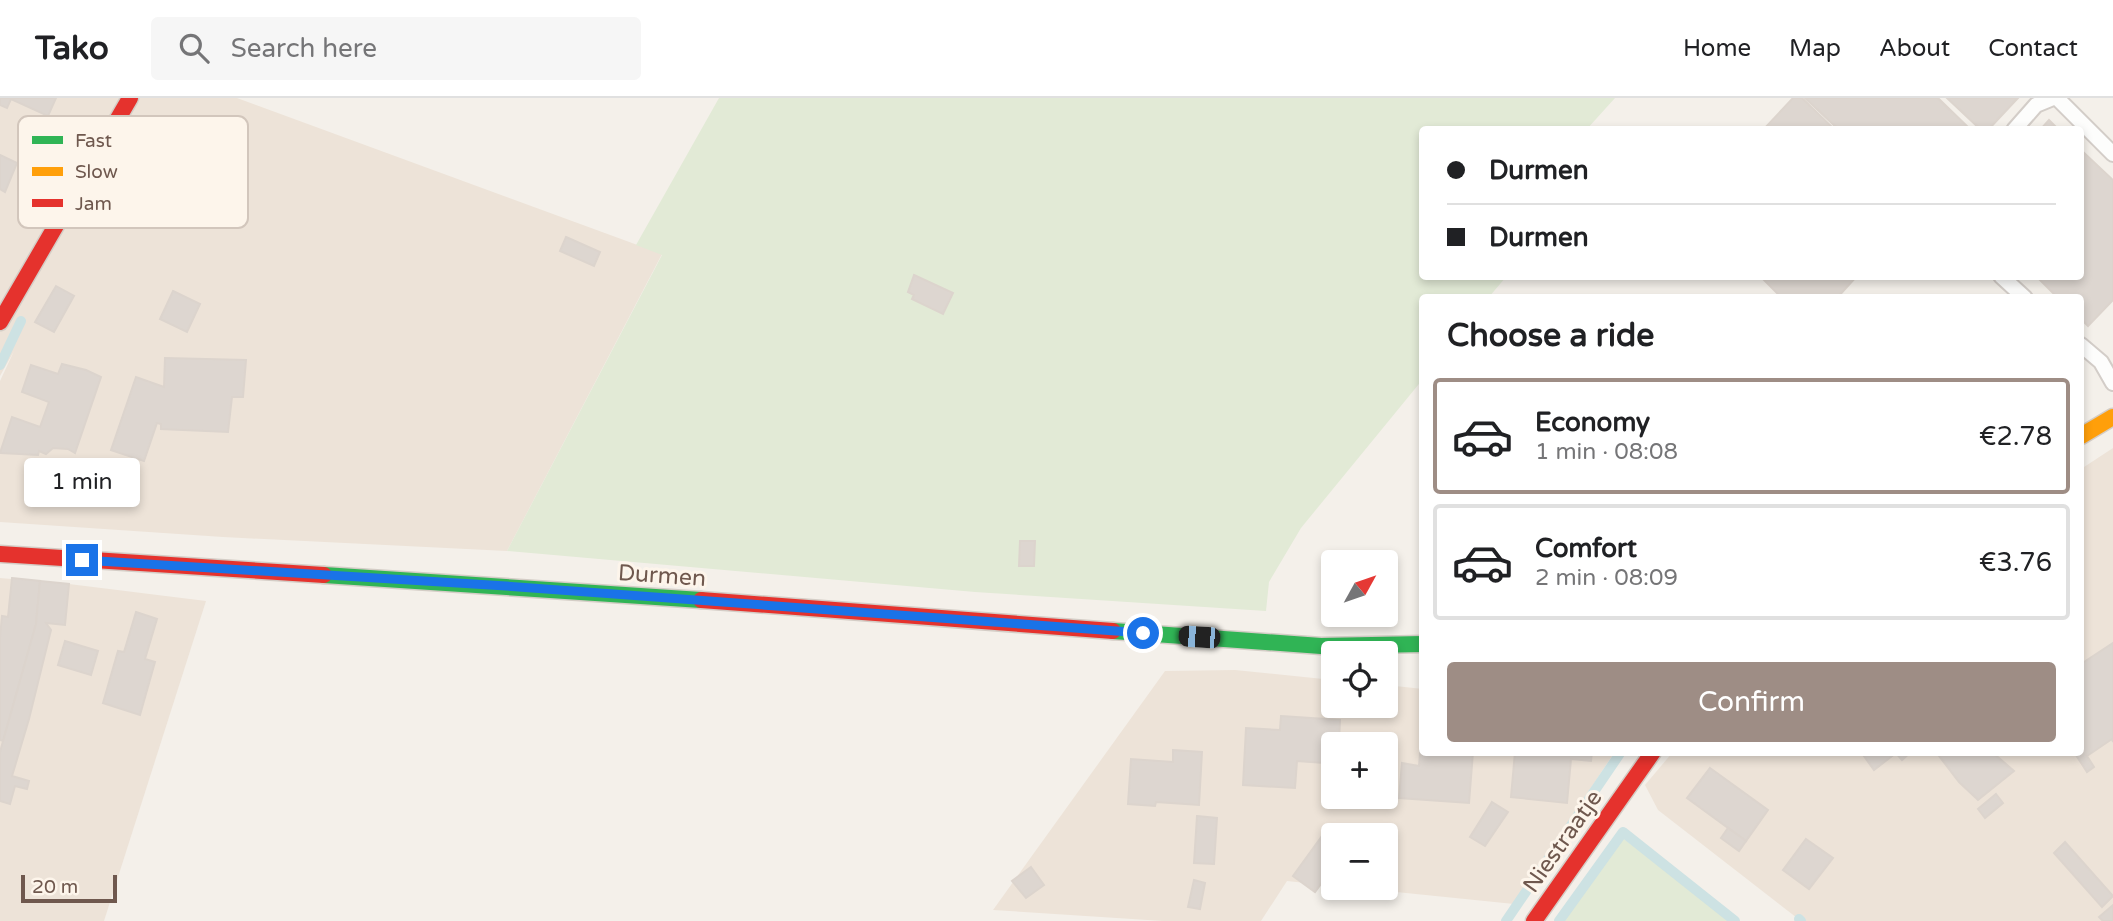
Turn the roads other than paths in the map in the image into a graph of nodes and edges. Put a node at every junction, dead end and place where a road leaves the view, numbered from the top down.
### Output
1 (130, 98) edge
2 (2055, 98) edge
3 (120, 116) edge
4 (2018, 126) edge
5 (2113, 154) edge
6 (55, 228) edge
7 (2005, 280) edge
8 (2021, 294) edge
9 (0, 322) edge
10 (2084, 348) edge
11 (2113, 383) edge
12 (2113, 417) edge
13 (2084, 434) edge
14 (0, 554) edge
15 (1419, 644) edge
16 (1650, 756) edge
17 (1534, 921) edge

1 - 3 street
2 - 4 lane
2 - 5 lane
6 - 9 street
7 - 8 lane
10 - 11 lane
12 - 13 street
14 - 15 street, Durmen
16 - 17 street, Niestraatje

